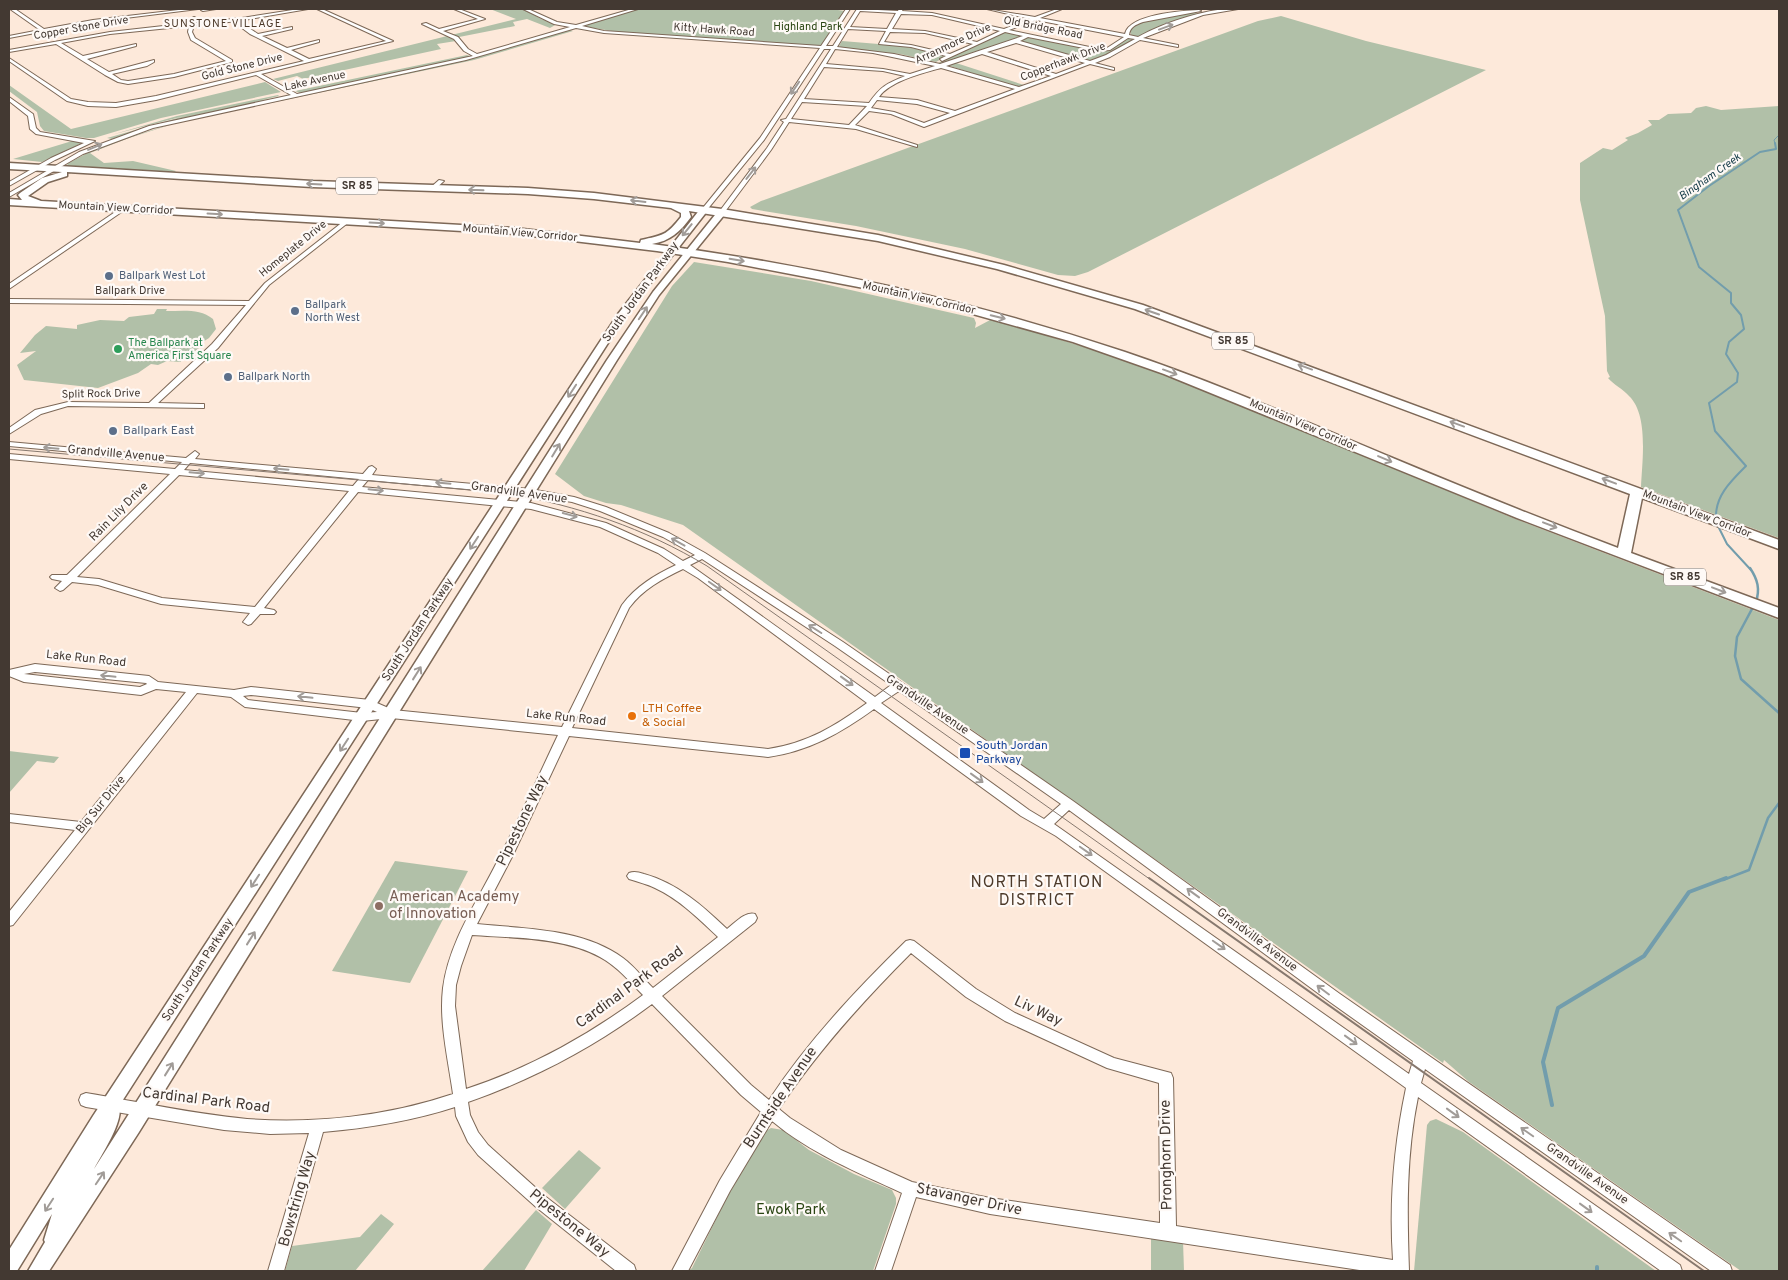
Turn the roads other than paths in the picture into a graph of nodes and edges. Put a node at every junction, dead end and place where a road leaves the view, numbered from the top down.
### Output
1 (10, 9) edge
2 (202, 9) edge
3 (214, 9) edge
4 (306, 9) edge
5 (319, 9) edge
6 (456, 9) edge
7 (540, 9) edge
8 (617, 9) edge
9 (636, 9) edge
10 (847, 9) edge
11 (859, 9) edge
12 (989, 9) edge
13 (1060, 9) edge
14 (1212, 9) edge
15 (1236, 9) edge
16 (527, 10) edge
17 (899, 10) edge
18 (1194, 10) edge
19 (196, 11) edge
20 (1202, 14) junction
21 (242, 19) junction
22 (1032, 19) junction
23 (193, 24) junction
24 (424, 24) dead end
25 (564, 25) junction
26 (575, 27) junction
27 (290, 28) dead end
28 (847, 28) junction
29 (43, 30) junction
30 (440, 30) junction
31 (887, 30) junction
32 (1004, 31) junction
33 (9, 36) edge
34 (258, 36) junction
35 (1026, 36) junction
36 (1127, 37) junction
37 (1137, 39) junction
38 (317, 41) dead end
39 (1016, 41) junction
40 (56, 42) junction
41 (976, 43) junction
42 (134, 45) dead end
43 (1176, 46) dead end
44 (822, 48) junction
45 (834, 48) junction
46 (286, 50) junction
47 (1104, 50) joint
48 (9, 52) edge
49 (981, 52) junction
50 (471, 53) junction
51 (477, 56) junction
52 (951, 56) junction
53 (83, 58) junction
54 (9, 59) edge
55 (152, 61) dead end
56 (308, 61) junction
57 (935, 63) junction
58 (1091, 63) junction
59 (823, 65) junction
60 (943, 65) junction
61 (1112, 69) dead end
62 (107, 74) junction
63 (257, 74) junction
64 (910, 76) junction
65 (1056, 76) junction
66 (1019, 89) junction
67 (292, 93) junction
68 (875, 98) junction
69 (9, 99) edge
70 (802, 100) junction
71 (98, 105) junction
72 (869, 107) junction
73 (88, 110) dead end
74 (955, 113) junction
75 (774, 119) junction
76 (788, 120) junction
77 (850, 126) junction
78 (118, 132) dead end
79 (915, 146) dead end
80 (9, 166) edge
81 (36, 168) junction
82 (52, 169) junction
83 (158, 175) junction
84 (441, 181) dead end
85 (9, 184) edge
86 (432, 189) junction
87 (9, 195) edge
88 (9, 202) edge
89 (662, 204) junction
90 (124, 209) junction
91 (704, 210) junction
92 (182, 212) junction
93 (722, 212) junction
94 (346, 222) junction
95 (588, 239) junction
96 (671, 251) junction
97 (689, 253) junction
98 (9, 287) edge
99 (9, 301) edge
100 (250, 303) junction
101 (602, 359) junction
102 (152, 404) junction
103 (202, 406) dead end
104 (9, 432) edge
105 (9, 444) edge
106 (9, 456) edge
107 (192, 457) junction
108 (177, 472) junction
109 (369, 473) junction
110 (356, 488) junction
111 (509, 490) junction
112 (530, 492) junction
113 (1637, 492) junction
114 (500, 502) junction
115 (522, 505) junction
116 (311, 544) junction
117 (1779, 545) edge
118 (323, 546) dead end
119 (1624, 554) junction
120 (702, 555) junction
121 (684, 565) junction
122 (55, 577) dead end
123 (70, 578) junction
124 (60, 588) dead end
125 (258, 611) junction
126 (271, 612) dead end
127 (1779, 613) edge
128 (248, 622) dead end
129 (10, 672) edge
130 (899, 686) junction
131 (194, 690) junction
132 (234, 694) junction
133 (874, 702) junction
134 (366, 710) junction
135 (391, 714) junction
136 (565, 732) junction
137 (1070, 804) junction
138 (9, 818) edge
139 (1046, 824) junction
140 (84, 827) junction
141 (633, 876) dead end
142 (751, 918) dead end
143 (9, 921) edge
144 (470, 929) junction
145 (727, 937) junction
146 (910, 945) joint
147 (652, 996) junction
148 (1421, 1057) junction
149 (1166, 1078) joint
150 (1414, 1085) junction
151 (461, 1098) junction
152 (86, 1100) dead end
153 (111, 1104) junction
154 (144, 1110) junction
155 (769, 1111) junction
156 (318, 1126) junction
157 (911, 1189) junction
158 (1168, 1232) junction
159 (53, 1248) junction
160 (9, 1266) edge
161 (1718, 1267) edge
162 (1401, 1270) edge
163 (38, 1271) edge
164 (276, 1271) edge
165 (628, 1271) edge
166 (680, 1271) edge
167 (883, 1271) edge
168 (1674, 1271) edge

1 - 29 street
2 - 3 street
2 - 19 street
4 - 21 street, Copper Stone Drive
5 - 56 street, Gold Stone Drive
6 - 30 street
7 - 16 street
8 - 25 street, Lake Avenue
9 - 26 street, Lake Avenue
10 - 44 street, South Jordan Parkway
11 - 17 street, Old Bridge Road
11 - 28 street, South Jordan Parkway
12 - 22 street
13 - 22 street, Arranmore Drive
14 - 18 street, Copperhawk Drive
15 - 20 street, Copperhawk Drive
16 - 25 street, Kitty Hawk Road
17 - 31 street
17 - 32 street, Old Bridge Road
18 - 20 street
18 - 36 street, Copperhawk Drive
19 - 23 street
19 - 29 street
37 -> 20 street, Copperhawk Drive
21 - 23 street, Copper Stone Drive
21 - 34 street
22 - 32 street, Arranmore Drive
22 - 36 street
23 - 40 street, Copper Stone Drive
23 - 62 street
24 - 30 street
25 - 26 street, Kitty Hawk Road
25 - 50 street, Lake Avenue
26 - 44 street, Kitty Hawk Road
26 - 51 street, Lake Avenue
27 - 34 street
28 - 31 street
28 - 45 street, South Jordan Parkway
29 - 33 street
30 - 50 street
31 - 41 street
31 - 52 street
32 - 35 street, Old Bridge Road
32 - 41 street, Arranmore Drive
34 - 46 street
35 - 39 street, Arranmore Drive
35 - 47 street, Old Bridge Road
36 - 37 street
36 - 47 street, Copperhawk Drive
37 - 43 street
37 - 58 street, Copperhawk Drive
38 - 46 street
39 - 49 street, Arranmore Drive
39 - 58 street
40 - 48 street, Copper Stone Drive
40 - 53 street
41 - 52 street, Arranmore Drive
42 - 53 street
44 - 45 street, Kitty Hawk Road
44 -> 75 street, South Jordan Parkway
45 - 57 street, Kitty Hawk Road
45 - 59 street, South Jordan Parkway
46 - 56 street
49 - 60 street, Arranmore Drive
49 - 65 street
50 - 51 street
50 - 67 street, Lake Avenue
51 - 67 street, Lake Avenue
52 - 57 street, Arranmore Drive
53 - 62 street
54 - 71 street, Gold Stone Drive
55 - 62 street
56 - 63 street, Gold Stone Drive
57 - 60 street, Kitty Hawk Road
57 - 64 street, Arranmore Drive
58 - 61 street
58 - 65 street, Copperhawk Drive
59 - 64 street
59 - 70 street, South Jordan Parkway
60 - 64 street, Arranmore Drive
60 - 66 street, Kitty Hawk Road
63 - 67 street
63 - 71 street, Gold Stone Drive
64 - 68 street, Arranmore Drive
65 - 66 street, Copperhawk Drive
66 - 74 street, Copperhawk Drive
67 - 78 street, Lake Avenue
82 -> 67 street, Lake Avenue
68 - 72 street, Arranmore Drive
68 - 74 street
69 - 81 street
70 - 72 street
70 - 76 street, South Jordan Parkway
71 - 73 street, Gold Stone Drive
72 - 74 street, Copperhawk Drive
72 - 77 street, Arranmore Drive
75 - 76 street
75 - 91 street, South Jordan Parkway
76 - 77 street
93 -> 76 street, South Jordan Parkway
77 - 79 street
80 - 81 highway, Mountain View Corridor / SR 85
81 - 82 highway, Mountain View Corridor / SR 85
81 - 85 street
82 - 83 highway, Mountain View Corridor / SR 85
82 - 87 street, Lake Avenue
86 -> 83 highway, Mountain View Corridor / SR 85
83 - 92 highway
84 - 86 street
89 -> 86 highway, Mountain View Corridor / SR 85
88 - 90 highway, Mountain View Corridor / SR 85
89 - 91 highway, Mountain View Corridor / SR 85
89 - 95 highway
90 - 92 highway, Mountain View Corridor / SR 85
90 - 98 street
91 - 93 highway, Mountain View Corridor / SR 85
91 -> 96 main road, South Jordan Parkway
92 -> 94 highway, Mountain View Corridor / SR 85
93 - 97 main road, South Jordan Parkway
113 -> 93 highway, Mountain View Corridor / SR 85
94 -> 95 highway, Mountain View Corridor / SR 85
94 - 100 street, Homeplate Drive
95 - 96 highway, Mountain View Corridor / SR 85
96 - 97 highway, Mountain View Corridor / SR 85
96 - 101 main road, South Jordan Parkway
101 -> 97 main road, South Jordan Parkway
97 -> 119 highway, Mountain View Corridor / SR 85
99 - 100 street, Ballpark Drive
100 - 102 street, Homeplate Drive
101 -> 111 main road, South Jordan Parkway
112 -> 101 main road, South Jordan Parkway
102 - 103 street, Split Rock Drive
102 - 104 street, Split Rock Drive
107 -> 105 street, Grandville Avenue
106 - 108 street, Grandville Avenue
107 - 108 street, Rain Lily Drive
109 -> 107 street, Grandville Avenue
108 -> 110 street, Grandville Avenue
108 - 123 street, Rain Lily Drive
109 - 110 street
111 -> 109 street, Grandville Avenue
110 -> 114 street, Grandville Avenue
110 - 116 street
111 - 112 street, Grandville Avenue
111 - 114 main road, South Jordan Parkway
112 - 115 main road, South Jordan Parkway
120 -> 112 street, Grandville Avenue
113 - 117 highway, Mountain View Corridor / SR 85
113 - 119 highway
114 - 115 street, Grandville Avenue
114 -> 134 main road, South Jordan Parkway
115 -> 121 street, Grandville Avenue
135 -> 115 main road, South Jordan Parkway
116 - 118 street
116 - 125 street
119 -> 127 highway, Mountain View Corridor / SR 85
120 - 121 street, Pipestone Way
130 -> 120 street, Grandville Avenue
121 -> 133 street, Grandville Avenue
121 - 136 street, Pipestone Way
122 - 123 street
123 - 124 street, Rain Lily Drive
123 - 125 street
125 - 126 street
125 - 128 street
129 - 131 street, Lake Run Road
130 - 133 street, Lake Run Road
130 - 137 street, Grandville Avenue
131 - 132 street, Lake Run Road
131 - 140 street, Big Sur Drive
134 -> 132 street, Lake Run Road
132 - 134 street, Lake Run Road
133 - 136 street, Lake Run Road
133 -> 139 street, Grandville Avenue
134 - 135 street, Lake Run Road
134 - 135 street, Lake Run Road
134 -> 153 main road, South Jordan Parkway
135 - 136 street, Lake Run Road
154 -> 135 main road, South Jordan Parkway
136 - 144 street, Pipestone Way
137 - 139 street
148 -> 137 street, Grandville Avenue
138 - 140 street
139 -> 150 street, Grandville Avenue
140 - 143 street, Big Sur Drive
141 - 145 street
142 - 145 street, Cardinal Park Road
144 - 147 street, Stavanger Drive
144 - 151 street, Pipestone Way
145 - 147 street, Cardinal Park Road
146 - 149 street, Liv Way
146 - 155 street, Burntside Avenue
147 - 151 street, Cardinal Park Road
147 - 155 street, Stavanger Drive
148 - 150 street
161 -> 148 street, Grandville Avenue
149 - 158 street, Pronghorn Drive
150 - 162 street
150 -> 168 street, Grandville Avenue
151 - 156 street, Cardinal Park Road
151 - 165 street, Pipestone Way
152 - 153 street, Cardinal Park Road
153 - 154 street, Cardinal Park Road
153 - 159 main road
153 -> 160 main road, South Jordan Parkway
154 - 156 street, Cardinal Park Road
159 -> 154 main road, South Jordan Parkway
155 - 157 street, Stavanger Drive
155 - 166 street, Burntside Avenue
156 - 164 street, Bowstring Way
157 - 158 street, Stavanger Drive
157 - 167 street
158 - 162 street, Stavanger Drive
159 - 163 main road, South Jordan Parkway

